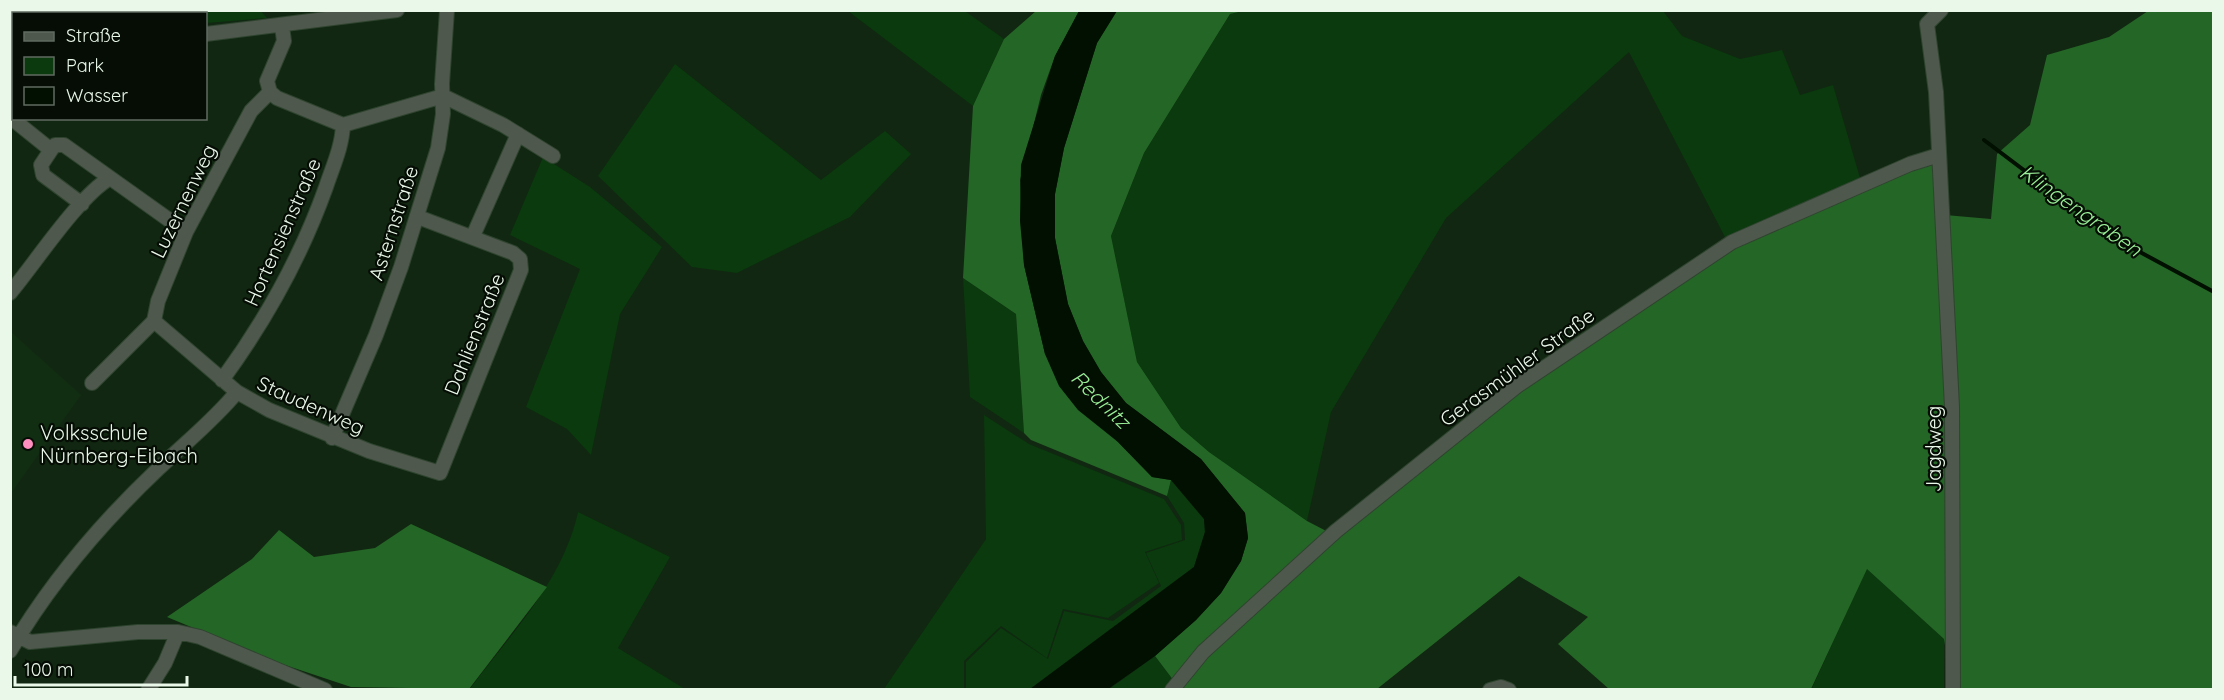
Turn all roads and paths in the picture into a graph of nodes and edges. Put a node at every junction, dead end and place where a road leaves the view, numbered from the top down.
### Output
1 (397, 10) edge
2 (447, 10) edge
3 (1938, 12) edge
4 (282, 26) junction
5 (207, 34) edge
6 (270, 92) junction
7 (443, 96) junction
8 (14, 120) edge
9 (343, 125) junction
10 (518, 134) junction
11 (51, 150) junction
12 (1939, 155) junction
13 (553, 156) dead end
14 (110, 178) junction
15 (82, 204) junction
16 (418, 217) junction
17 (186, 232) junction
18 (473, 236) junction
19 (11, 290) edge
20 (154, 321) junction
21 (222, 380) junction
22 (92, 383) dead end
23 (237, 392) junction
24 (332, 438) junction
25 (440, 473) joint
26 (178, 632) junction
27 (15, 635) edge
28 (10, 651) edge
29 (148, 690) edge
30 (325, 690) edge
31 (1172, 690) edge
32 (1953, 690) edge

1 - 4 street
2 - 7 street, Asternstraße
3 - 12 street, Jagdweg
4 - 5 street
4 - 6 street
6 - 9 street
6 - 17 street, Luzernenweg
7 - 9 street
7 - 10 street
7 - 16 street, Asternstraße
8 - 11 street
9 - 21 street, Hortensienstraße
10 - 13 street
10 - 18 street
11 - 14 street
11 - 15 street
12 - 31 street, Gerasmühler Straße
12 - 32 street, Jagdweg
14 - 15 street
14 - 17 street
15 - 19 street
16 - 18 street, Dahlienstraße
16 - 24 street, Asternstraße
17 - 20 street, Luzernenweg
18 - 25 street, Dahlienstraße
20 - 21 street, Staudenweg
20 - 22 street
21 - 23 street, Staudenweg
23 - 24 street, Staudenweg
23 - 27 street
24 - 25 street, Staudenweg
26 - 27 street
26 - 29 street
26 - 30 street
27 - 28 street

